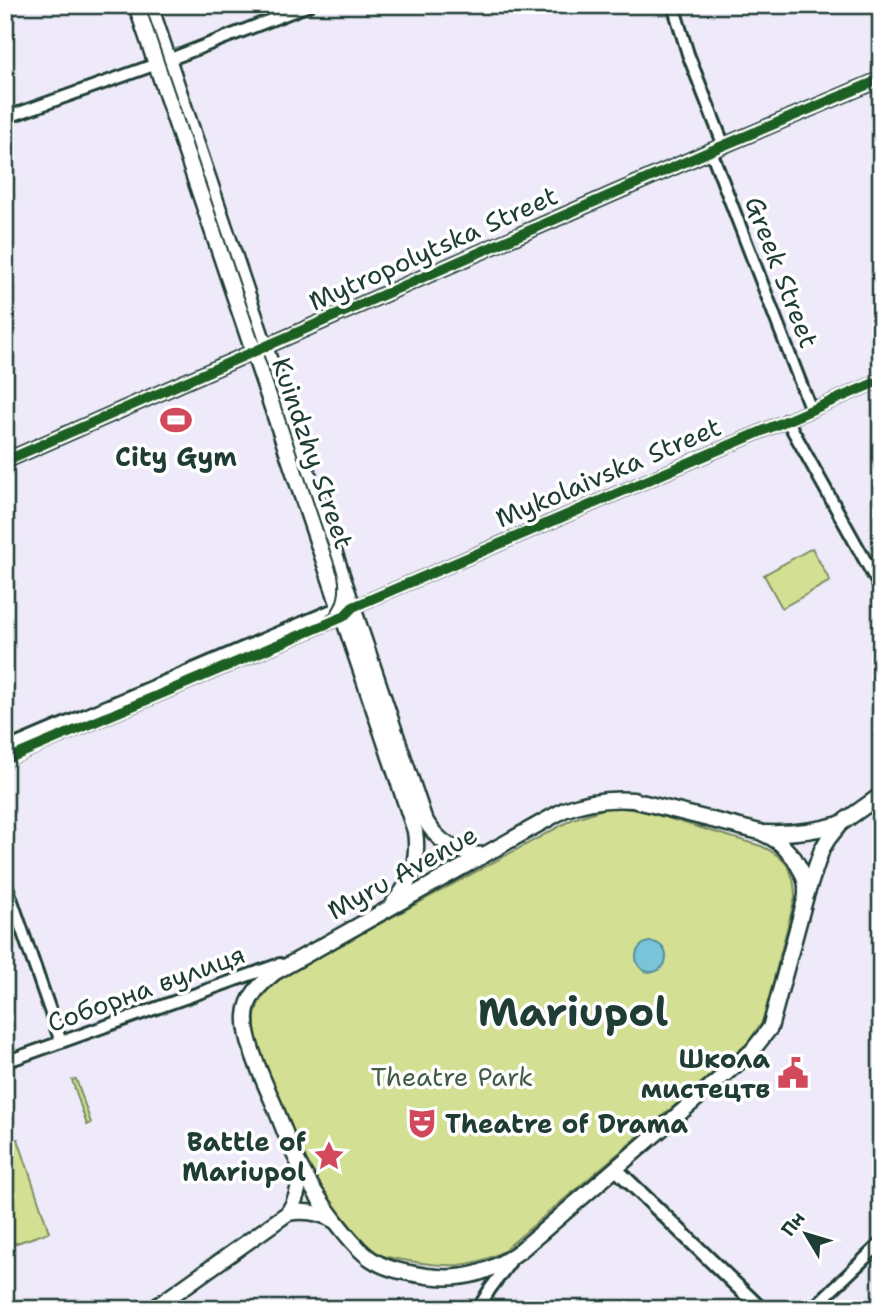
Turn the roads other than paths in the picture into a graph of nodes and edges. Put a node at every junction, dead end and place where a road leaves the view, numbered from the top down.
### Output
1 (136, 5) edge
2 (150, 5) edge
3 (309, 5) edge
4 (673, 5) edge
5 (162, 62) junction
6 (881, 79) edge
7 (5, 118) edge
8 (724, 145) junction
9 (710, 151) junction
10 (259, 350) junction
11 (881, 380) edge
12 (811, 410) junction
13 (787, 420) junction
14 (5, 461) edge
15 (881, 589) edge
16 (345, 610) junction
17 (5, 748) edge
18 (5, 760) edge
19 (881, 795) edge
20 (840, 824) junction
21 (760, 832) junction
22 (483, 855) junction
23 (5, 881) edge
24 (806, 896) junction
25 (385, 910) junction
26 (301, 957) junction
27 (61, 1042) junction
28 (5, 1062) edge
29 (299, 1165) junction
30 (616, 1169) junction
31 (288, 1213) junction
32 (336, 1222) junction
33 (881, 1243) edge
34 (521, 1250) junction
35 (159, 1307) edge
36 (478, 1309) edge
37 (761, 1309) edge
38 (812, 1309) edge

1 - 5 main road, Kuindzhy Street
2 - 5 main road, Kuindzhy Street
3 - 5 street
4 - 8 street
5 - 7 street
5 - 10 main road, Kuindzhy Street
6 - 8 street, Mytropolytska Street
8 - 9 street, Mytropolytska Street
9 - 10 street, Mytropolytska Street
9 - 12 street, Greek Street
10 - 14 street, Mytropolytska Street
10 - 16 main road, Kuindzhy Street
11 - 12 street, Mykolaivska Street
12 - 13 street, Mykolaivska Street
13 - 15 street
13 - 16 street, Mykolaivska Street
16 - 17 street, Mykolaivska Street
16 - 18 street, Mykolaivska Street
16 - 22 main road, Kuindzhy Street
16 - 25 main road, Kuindzhy Street
19 - 20 main road, Myru Avenue
20 - 21 main road, Myru Avenue
20 - 24 main road, Myru Avenue
21 - 22 main road, Myru Avenue
21 - 24 main road, Myru Avenue
22 - 25 main road, Myru Avenue
23 - 27 street
24 - 30 main road, Myru Avenue
25 - 26 main road, Myru Avenue
26 - 27 street, Соборна вулиця
26 - 29 main road, Myru Avenue
27 - 28 street, Соборна вулиця
29 - 31 main road, Myru Avenue
29 - 32 main road, Myru Avenue
30 - 34 main road, Myru Avenue
30 - 37 street
31 - 32 main road
31 - 35 main road
32 - 34 main road, Myru Avenue
33 - 38 street
34 - 36 street

